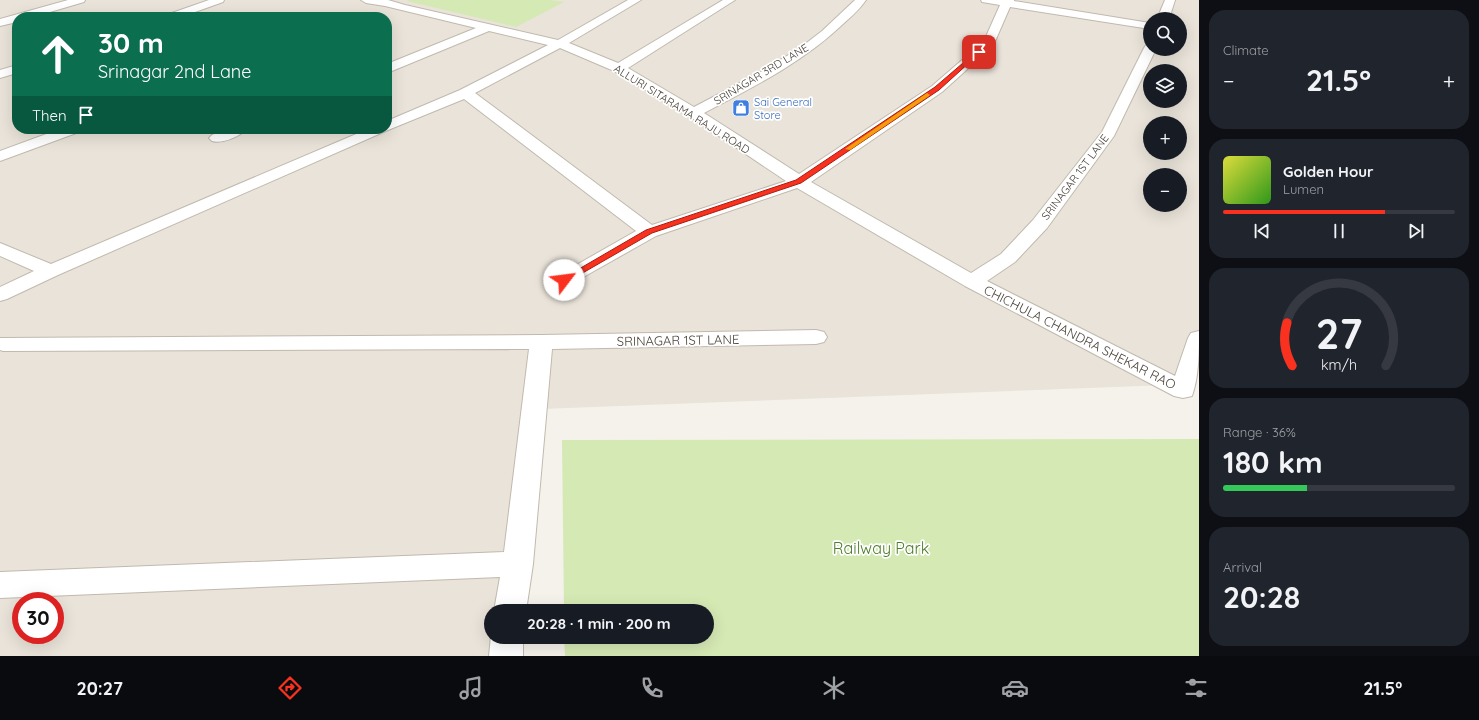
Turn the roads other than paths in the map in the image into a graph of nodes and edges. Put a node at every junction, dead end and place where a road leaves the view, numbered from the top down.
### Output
1 (80, 0) edge
2 (219, 0) edge
3 (366, 0) edge
4 (636, 0) edge
5 (730, 0) edge
6 (861, 0) edge
7 (986, 0) edge
8 (1170, 0) edge
9 (1008, 2) edge
10 (391, 7) edge
11 (38, 12) edge
12 (184, 12) edge
13 (1166, 12) edge
14 (12, 19) edge
15 (0, 23) edge
16 (1143, 25) edge
17 (490, 27) junction
18 (560, 44) junction
19 (1146, 56) edge
20 (392, 67) edge
21 (619, 68) junction
22 (12, 70) edge
23 (0, 74) edge
24 (465, 93) junction
25 (694, 113) junction
26 (392, 124) edge
27 (60, 134) edge
28 (226, 134) edge
29 (369, 134) edge
30 (217, 138) dead end
31 (0, 156) edge
32 (799, 182) junction
33 (649, 232) junction
34 (0, 249) edge
35 (51, 271) junction
36 (564, 280) dead end
37 (972, 282) junction
38 (0, 295) edge
39 (816, 337) dead end
40 (1199, 338) edge
41 (541, 342) junction
42 (3, 344) dead end
43 (518, 564) junction
44 (0, 585) edge
45 (511, 604) edge
46 (507, 644) edge
47 (506, 656) edge

1 - 11 street
2 - 12 street
3 - 10 street, ALLURI SITARAMA RAJU ROAD
4 - 18 street
5 - 21 street
6 - 25 street, SRINAGAR 3RD LANE
7 - 9 street
8 - 13 street
9 - 16 street
9 - 32 street
10 - 17 street, ALLURI SITARAMA RAJU ROAD
14 - 15 street
17 - 18 street, ALLURI SITARAMA RAJU ROAD
17 - 20 street
18 - 21 street, ALLURI SITARAMA RAJU ROAD
18 - 24 street
19 - 37 street, SRINAGAR 1ST LANE
21 - 25 street, ALLURI SITARAMA RAJU ROAD
22 - 23 street
24 - 26 street
24 - 33 street
25 - 32 street, ALLURI SITARAMA RAJU ROAD
27 - 31 street
28 - 30 street
29 - 35 street
32 - 33 street
32 - 37 street, ALLURI SITARAMA RAJU ROAD
33 - 36 street
34 - 35 street
35 - 38 street
37 - 40 street, CHICHULA CHANDRA SHEKAR RAO
39 - 41 street, SRINAGAR 1ST LANE
41 - 42 street, SRINAGAR 1ST LANE
41 - 43 street
43 - 44 street
43 - 45 street
46 - 47 street

